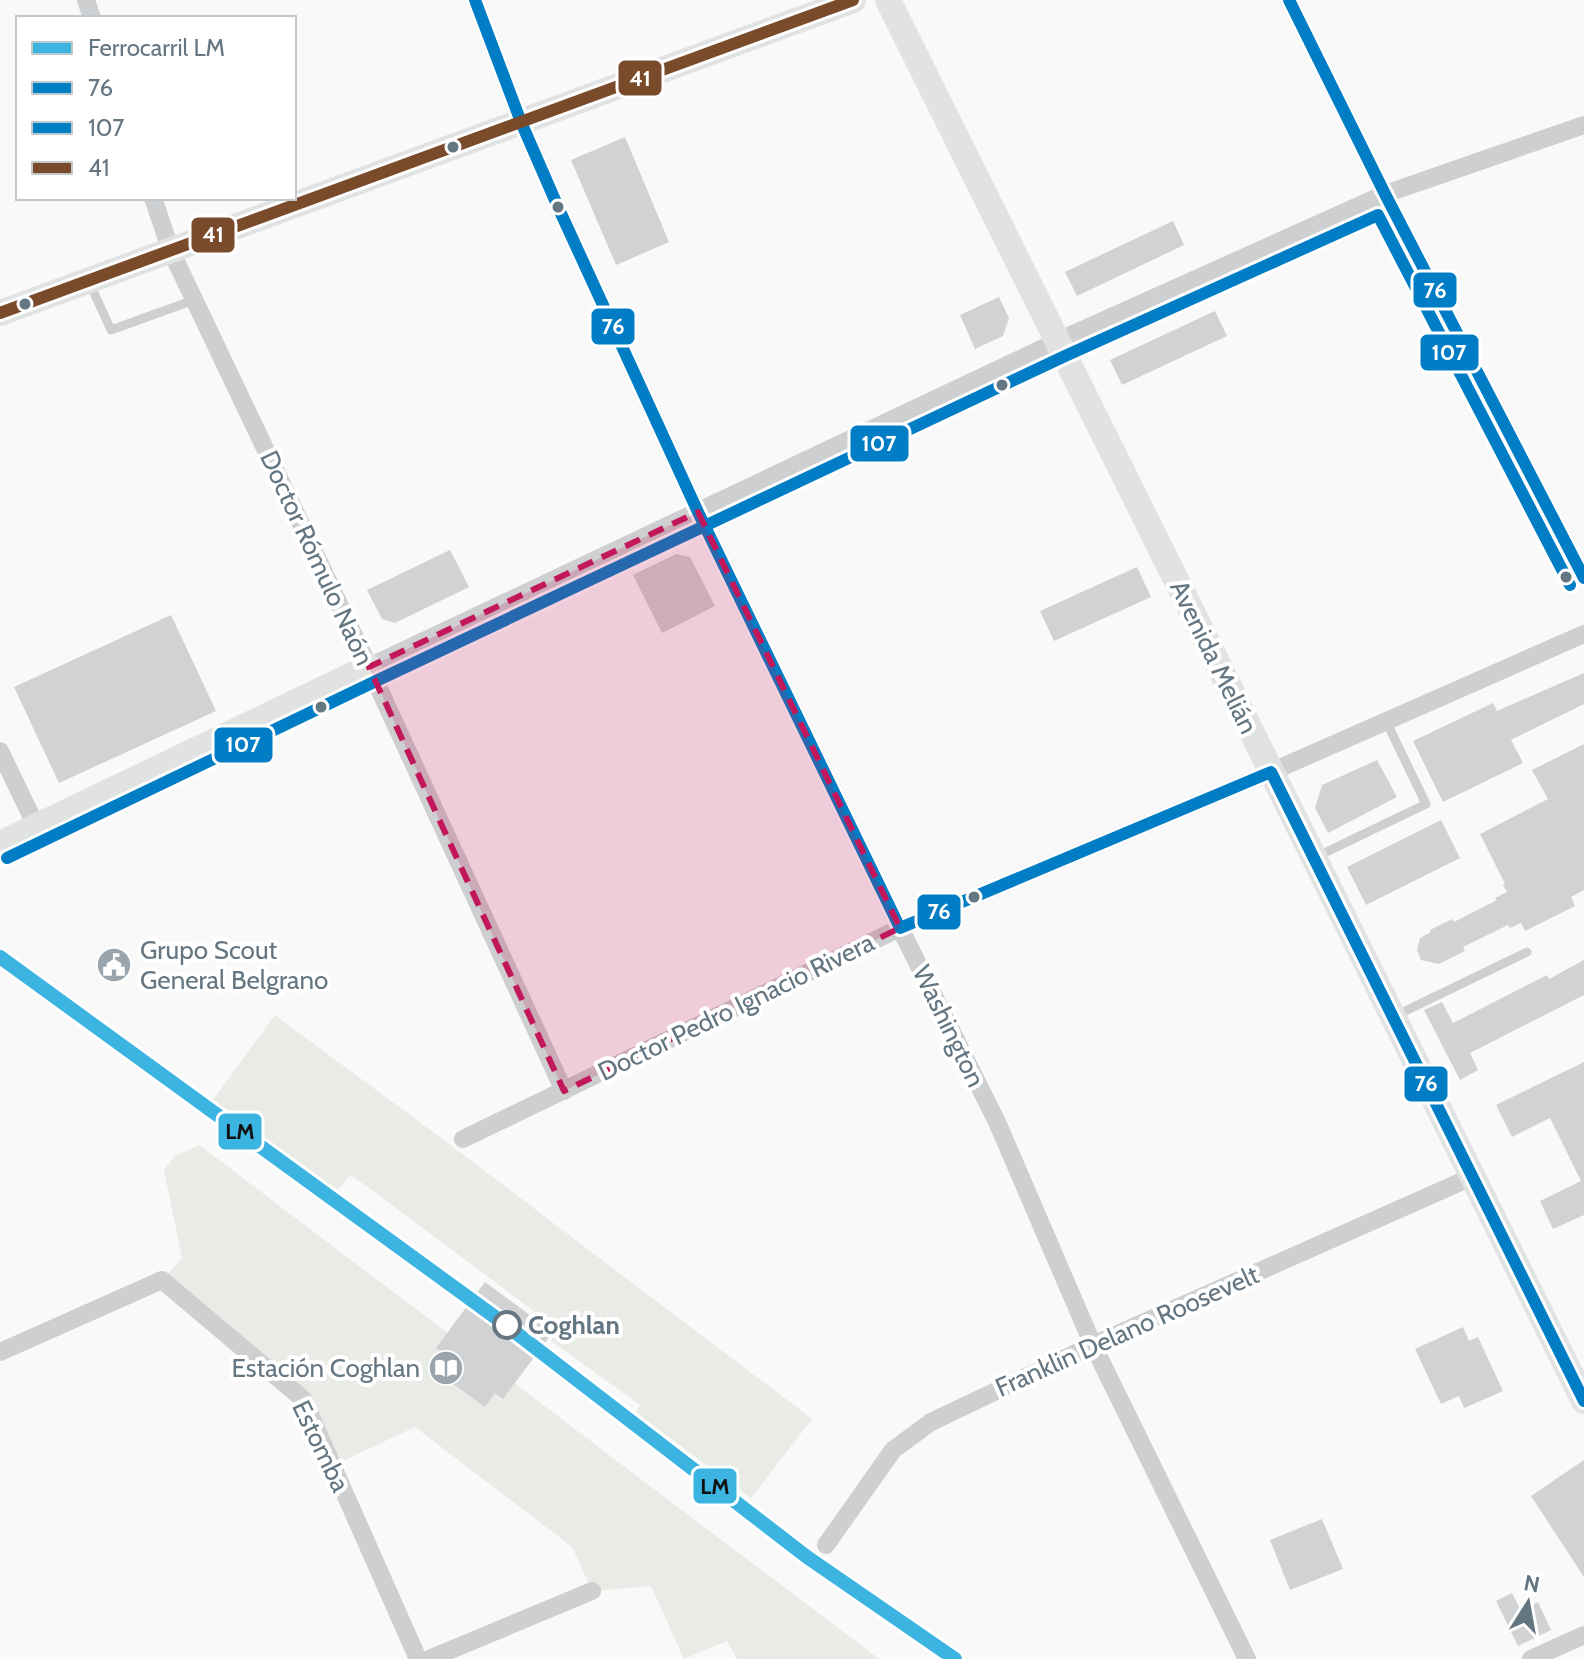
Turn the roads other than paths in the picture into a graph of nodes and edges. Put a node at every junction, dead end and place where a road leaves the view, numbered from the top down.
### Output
1 (475, 0) edge
2 (853, 0) edge
3 (888, 0) edge
4 (1289, 0) edge
5 (521, 122) junction
6 (1584, 125) edge
7 (1385, 194) junction
8 (154, 200) edge
9 (171, 251) junction
10 (89, 281) junction
11 (194, 300) junction
12 (0, 313) edge
13 (1058, 341) junction
14 (698, 512) junction
15 (1584, 578) edge
16 (1584, 634) edge
17 (369, 667) junction
18 (1386, 721) junction
19 (0, 751) edge
20 (1271, 772) junction
21 (37, 828) junction
22 (0, 844) edge
23 (1314, 858) junction
24 (900, 928) junction
25 (1527, 952) dead end
26 (1393, 1016) junction
27 (564, 1091) junction
28 (463, 1139) dead end
29 (1474, 1176) junction
30 (1093, 1345) junction
31 (0, 1352) edge
32 (1584, 1401) edge
33 (826, 1545) dead end
34 (592, 1591) dead end
35 (1584, 1635) edge
36 (418, 1659) edge
37 (429, 1659) edge
38 (1247, 1659) edge
39 (1531, 1659) edge

1 - 5 street, Washington
2 - 5 street
3 - 13 street, Avenida Melián
4 - 7 street
5 - 9 street
5 - 14 street, Washington
6 - 7 street
7 - 13 street
7 - 15 street
8 - 9 street, Doctor Rómulo Naón
9 - 10 street
9 - 11 street, Doctor Rómulo Naón
10 - 11 lane
10 - 12 street
11 - 17 street, Doctor Rómulo Naón
13 - 14 street
13 - 20 street, Avenida Melián
14 - 17 street
14 - 24 street, Washington
16 - 18 street, Doctor Pedro Ignacio Rivera
17 - 21 street
17 - 27 street, Doctor Rómulo Naón
18 - 20 street, Doctor Pedro Ignacio Rivera
18 - 23 lane
19 - 21 street
20 - 23 street, Avenida Melián
20 - 24 street, Doctor Pedro Ignacio Rivera
21 - 22 street
23 - 26 street, Avenida Melián
24 - 27 street, Doctor Pedro Ignacio Rivera
24 - 30 street, Washington
25 - 26 lane
26 - 29 street, Avenida Melián
27 - 28 street, Doctor Pedro Ignacio Rivera
29 - 30 street, Franklin Delano Roosevelt
29 - 32 street, Avenida Melián
30 - 33 street, Franklin Delano Roosevelt
30 - 38 street, Washington
31 - 36 street, Estomba
34 - 37 street
35 - 39 street

